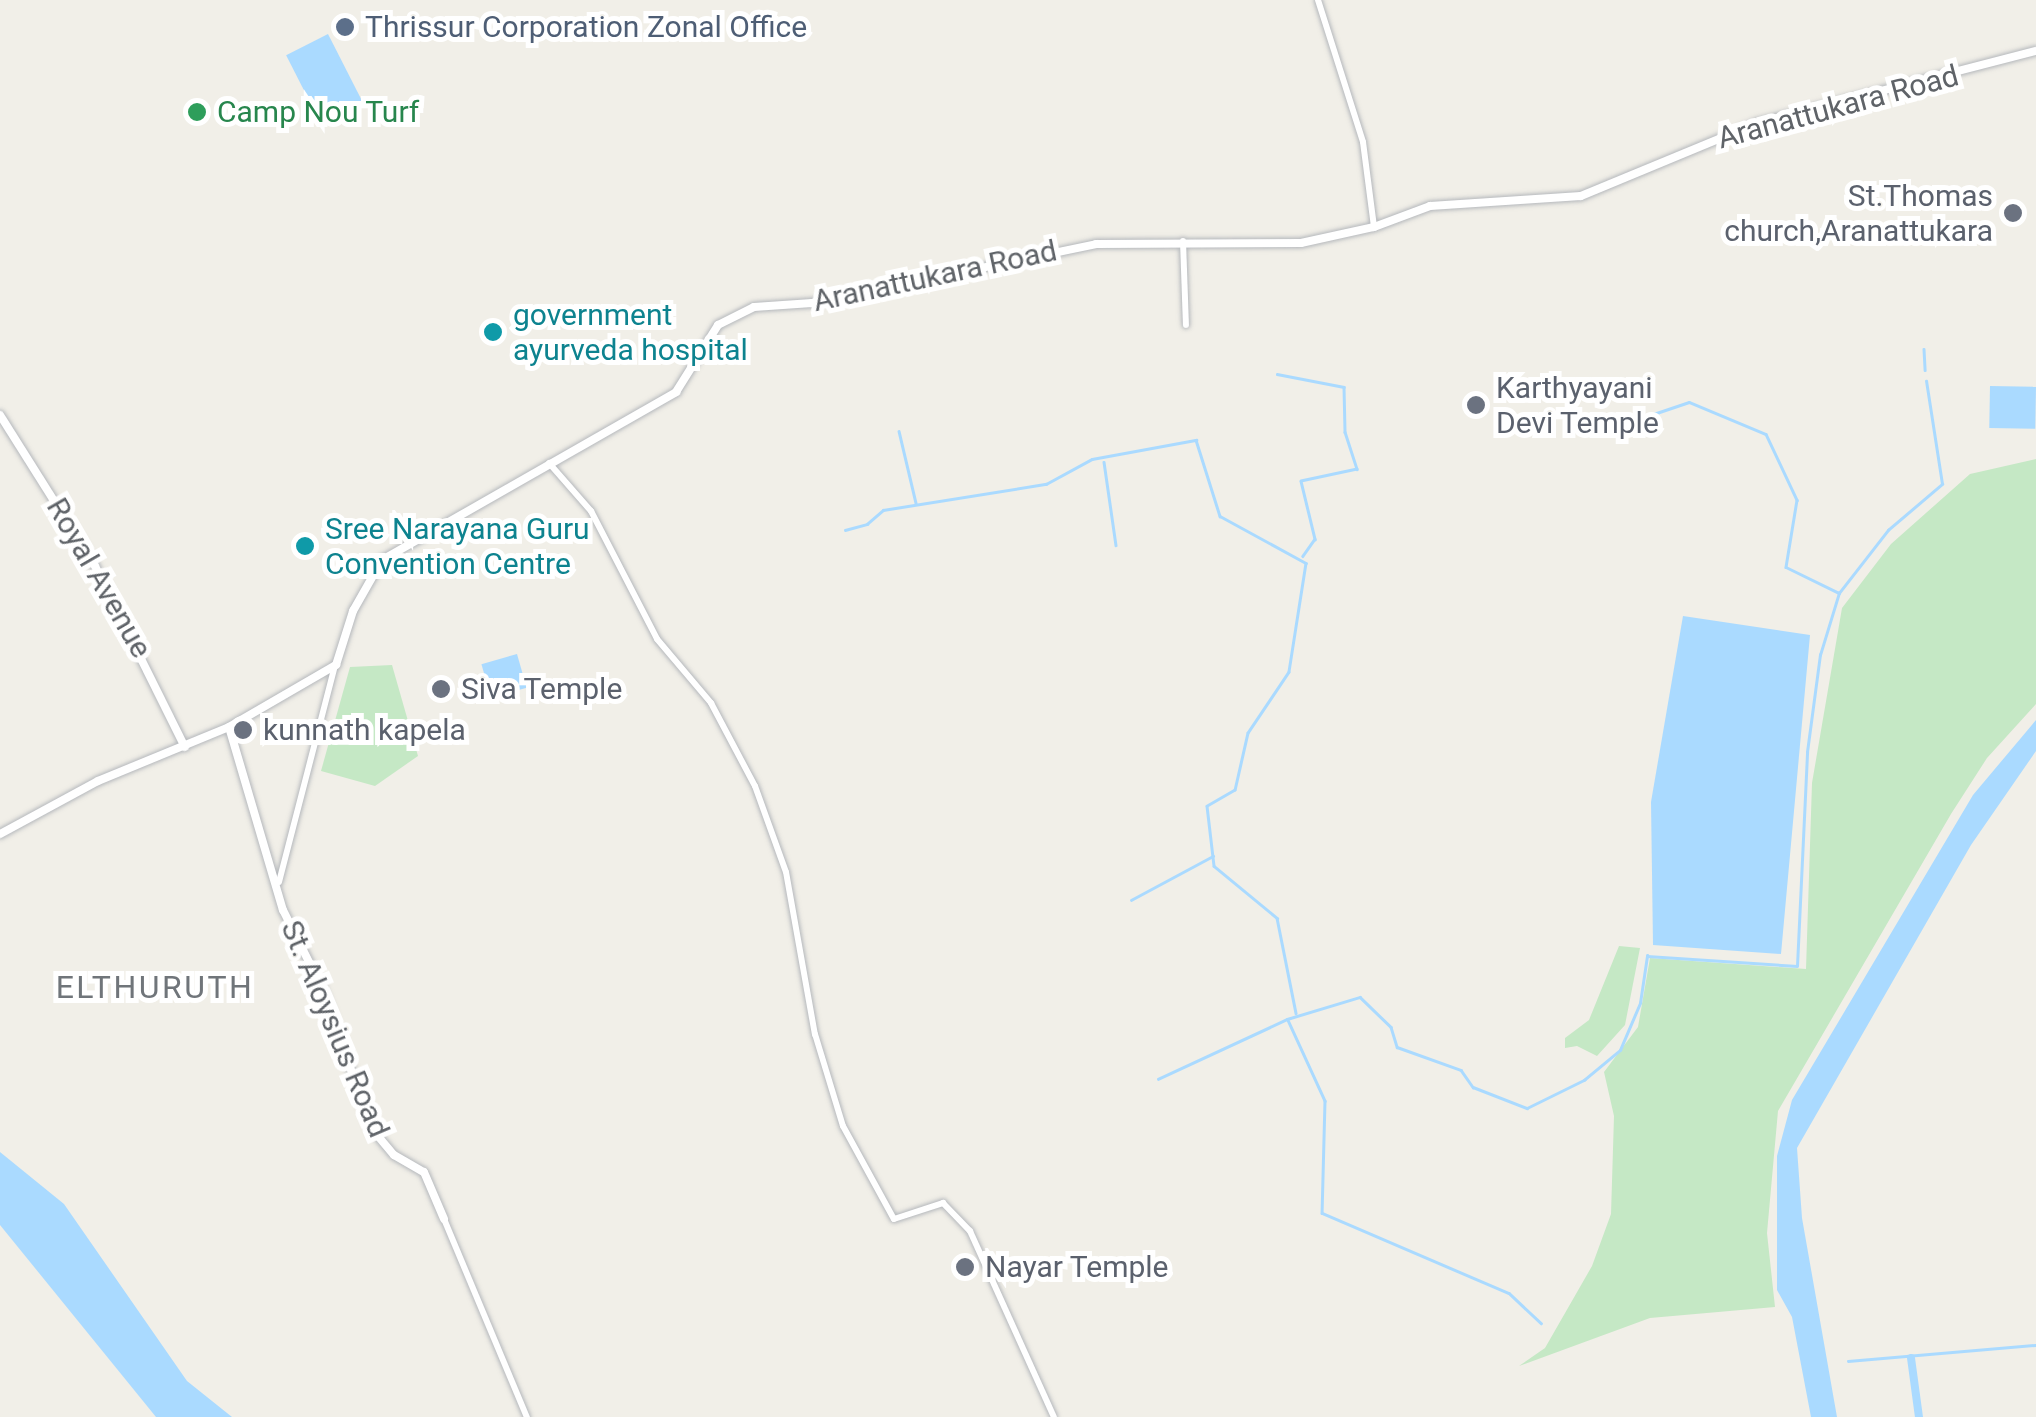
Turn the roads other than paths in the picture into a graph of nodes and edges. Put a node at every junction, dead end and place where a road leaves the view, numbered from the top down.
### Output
1 (1318, 0) edge
2 (2036, 51) edge
3 (1374, 228) junction
4 (1183, 240) junction
5 (1186, 325) dead end
6 (0, 415) edge
7 (548, 462) junction
8 (336, 665) junction
9 (229, 727) junction
10 (186, 747) junction
11 (0, 834) edge
12 (279, 882) junction
13 (444, 1219) joint
14 (527, 1417) edge
15 (1054, 1417) edge

1 - 3 street
2 - 3 main road, Aranattukara Road
3 - 4 main road, Aranattukara Road
4 - 5 street
4 - 7 main road, Aranattukara Road
6 - 10 main road, Royal Avenue
7 - 8 main road, Aranattukara Road
7 - 15 street
8 - 9 main road
8 - 12 street
9 - 10 main road
9 - 12 main road, St. Aloysius Road
10 - 11 main road
12 - 13 main road, St. Aloysius Road
13 - 14 street, St. Aloysius Road

